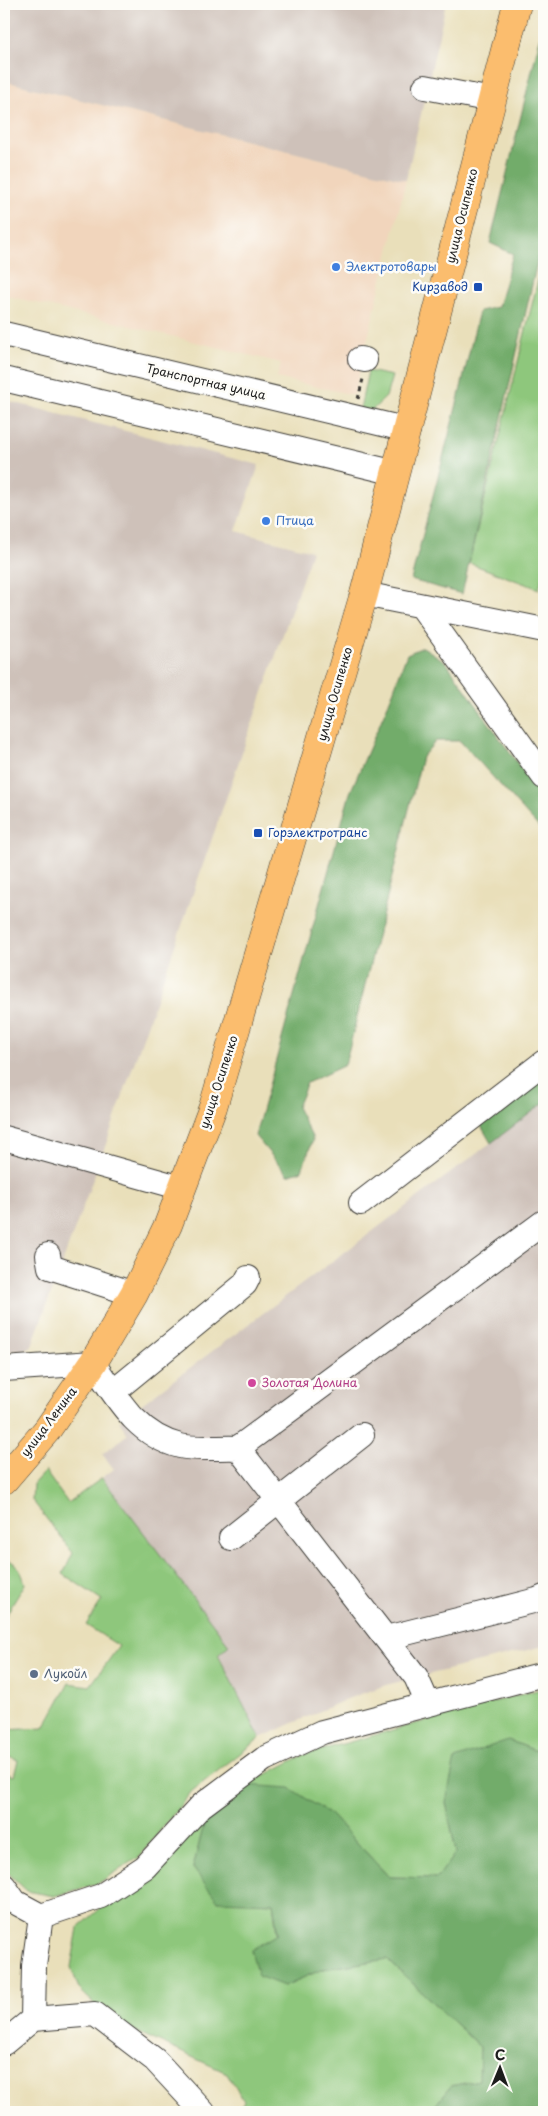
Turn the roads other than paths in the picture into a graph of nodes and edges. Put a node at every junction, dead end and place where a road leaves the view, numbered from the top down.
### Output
1 (517, 4) edge
2 (424, 87) dead end
3 (492, 100) junction
4 (4, 334) edge
5 (4, 379) edge
6 (408, 430) junction
7 (396, 473) junction
8 (364, 594) junction
9 (422, 607) junction
10 (544, 630) edge
11 (544, 777) edge
12 (544, 1062) edge
13 (4, 1138) edge
14 (182, 1188) junction
15 (361, 1204) dead end
16 (544, 1222) edge
17 (48, 1255) dead end
18 (248, 1278) dead end
19 (134, 1294) junction
20 (93, 1363) junction
21 (4, 1369) edge
22 (113, 1392) junction
23 (362, 1434) dead end
24 (238, 1448) junction
25 (4, 1480) edge
26 (279, 1500) junction
27 (232, 1538) dead end
28 (544, 1597) edge
29 (386, 1638) junction
30 (544, 1674) edge
31 (428, 1704) junction
32 (4, 1886) edge
33 (41, 1916) junction
34 (33, 2020) junction
35 (4, 2043) edge
36 (202, 2112) edge

1 - 3 main road, улица Осипенко
2 - 3 street
3 - 6 main road, улица Осипенко
4 - 6 street, Транспортная улица
5 - 7 street
6 - 7 main road, улица Осипенко
7 - 8 main road, улица Осипенко
8 - 9 street
8 - 14 main road, улица Осипенко
9 - 10 street
9 - 11 street
12 - 15 street
13 - 14 street
14 - 19 main road, улица Осипенко
16 - 24 street
17 - 19 street
18 - 22 street
19 - 20 main road, улица Осипенко
20 - 21 street
20 - 22 street
20 - 25 main road, улица Ленина
22 - 24 street
23 - 26 street
24 - 26 street
26 - 27 street
26 - 29 street
28 - 29 street
29 - 31 street
30 - 31 street
31 - 33 street
32 - 33 street
33 - 34 street
34 - 35 street
34 - 36 street

